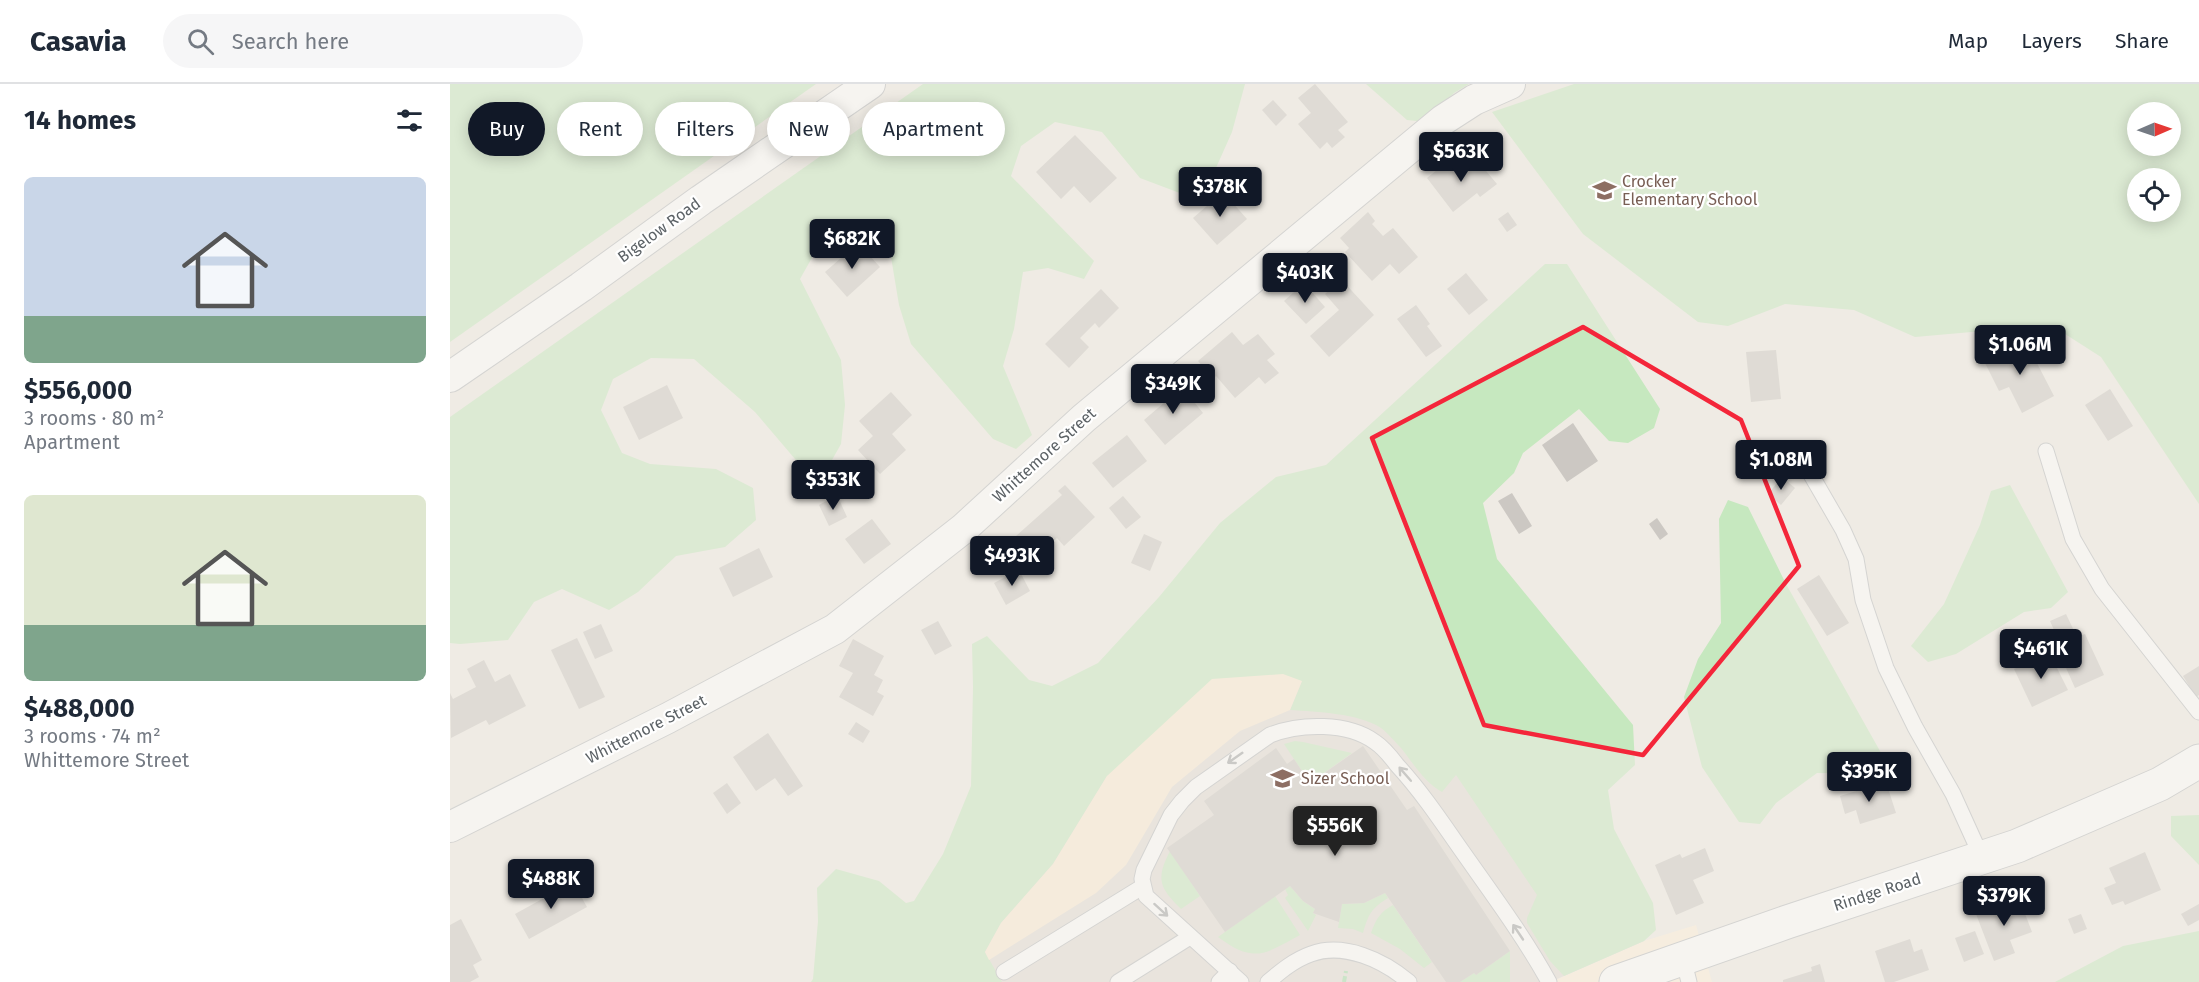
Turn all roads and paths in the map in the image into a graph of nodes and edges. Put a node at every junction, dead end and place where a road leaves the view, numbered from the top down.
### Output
1 (870, 84) edge
2 (1510, 84) edge
3 (450, 377) edge
4 (2046, 451) dead end
5 (1806, 466) dead end
6 (2199, 712) edge
7 (2199, 761) edge
8 (450, 827) edge
9 (1982, 858) junction
10 (1142, 888) junction
11 (1190, 937) junction
12 (1686, 970) edge
13 (1004, 972) dead end
14 (1224, 977) edge
15 (1119, 982) edge
16 (1241, 982) edge
17 (1268, 982) edge
18 (1409, 982) edge
19 (1549, 982) edge
20 (1616, 982) edge

1 - 3 street, Bigelow Road
2 - 8 street, Whittemore Street
4 - 6 lane
5 - 9 lane
7 - 9 street, Rindge Road
9 - 12 street, Rindge Road
10 -> 11 lane
10 - 13 lane
19 -> 10 lane
11 - 14 lane
11 - 15 lane
12 - 20 street, Rindge Road
14 - 16 lane
17 - 18 lane

